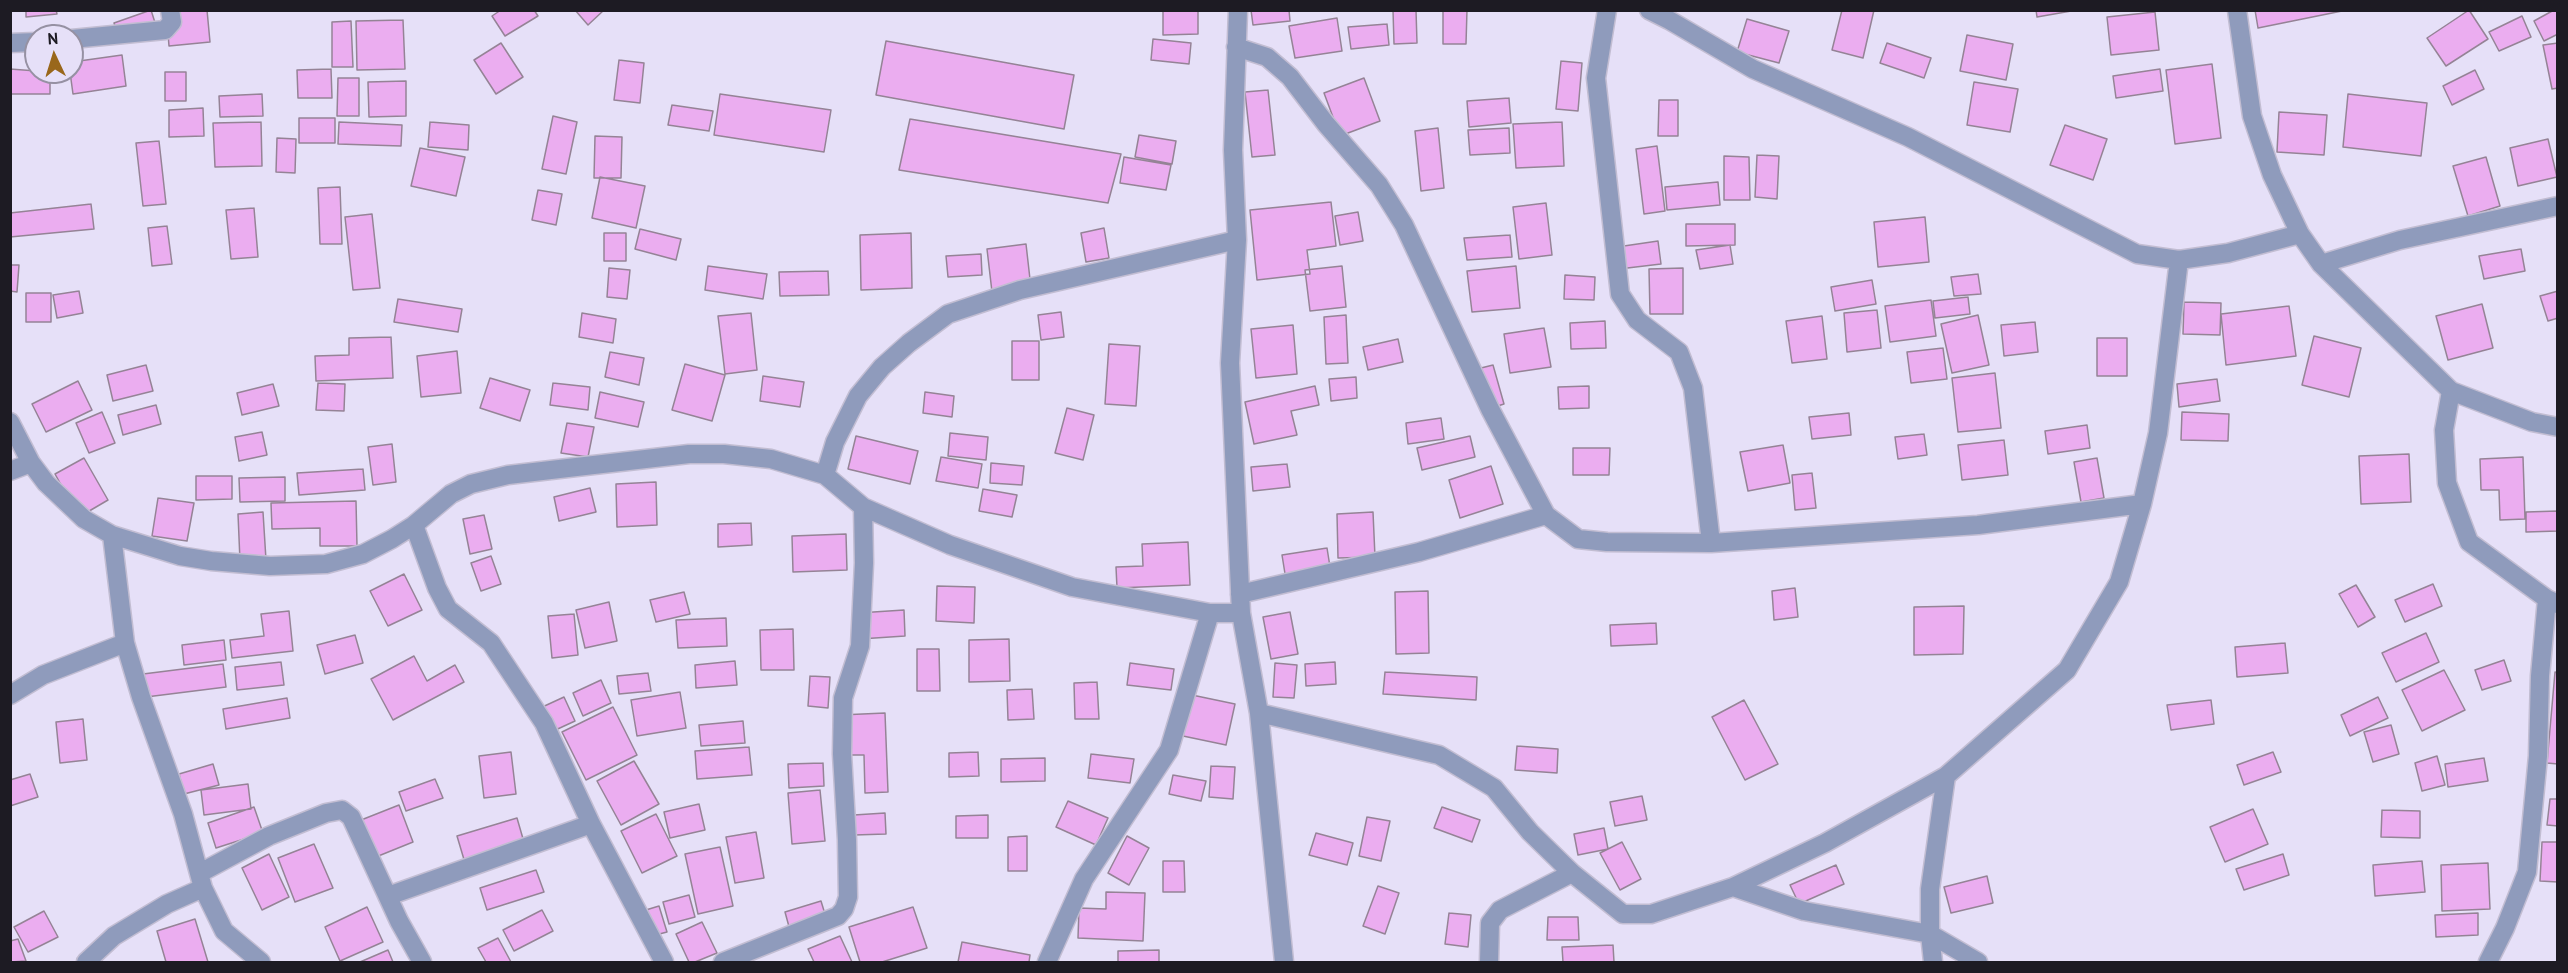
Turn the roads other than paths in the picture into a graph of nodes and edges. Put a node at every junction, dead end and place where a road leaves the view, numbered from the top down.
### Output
1 (170, 10) edge
2 (1238, 10) edge
3 (1606, 10) edge
4 (1649, 10) edge
5 (2237, 10) edge
6 (1672, 15) edge
7 (84, 38) edge
8 (1236, 47) junction
9 (2558, 206) edge
10 (2300, 234) junction
11 (1238, 240) junction
12 (2180, 260) junction
13 (2321, 264) junction
14 (2451, 391) junction
15 (10, 422) edge
16 (2558, 427) edge
17 (31, 463) junction
18 (10, 471) edge
19 (825, 475) junction
20 (2142, 504) junction
21 (863, 507) junction
22 (1546, 515) junction
23 (414, 525) junction
24 (112, 535) junction
25 (1711, 543) junction
26 (1240, 594) junction
27 (2552, 601) edge
28 (1210, 613) junction
29 (1241, 613) junction
30 (125, 642) junction
31 (10, 695) edge
32 (1259, 713) junction
33 (1946, 776) junction
34 (591, 824) junction
35 (1572, 873) junction
36 (201, 881) junction
37 (1733, 887) junction
38 (388, 896) junction
39 (1930, 934) junction
40 (86, 963) edge
41 (261, 963) edge
42 (422, 963) edge
43 (664, 963) edge
44 (723, 963) edge
45 (1047, 963) edge
46 (1284, 963) edge
47 (1489, 963) edge
48 (1933, 963) edge
49 (1978, 963) edge
50 (2488, 963) edge

1 - 7 street
2 - 8 street
3 - 25 street
4 - 6 street
5 - 10 street
6 - 12 street
8 - 11 street
8 - 22 street
9 - 13 street
10 - 12 street
10 - 13 street
11 - 19 street
11 - 26 street
12 - 20 street
13 - 14 street
14 - 16 street
14 - 27 street
15 - 17 street
17 - 18 street
17 - 24 street
19 - 21 street
19 - 23 street
20 - 25 street
20 - 33 street
21 - 28 street
21 - 44 street
22 - 25 street
22 - 26 street
23 - 24 street
23 - 34 street
24 - 30 street
26 - 29 street
27 - 50 street
28 - 29 street
28 - 45 street
29 - 32 street
30 - 31 street
30 - 36 street
32 - 35 street
32 - 46 street
33 - 37 street
33 - 39 street
34 - 38 street
34 - 43 street
35 - 37 street
35 - 47 street
36 - 38 street
36 - 40 street
36 - 41 street
37 - 39 street
38 - 42 street
39 - 48 street
39 - 49 street

